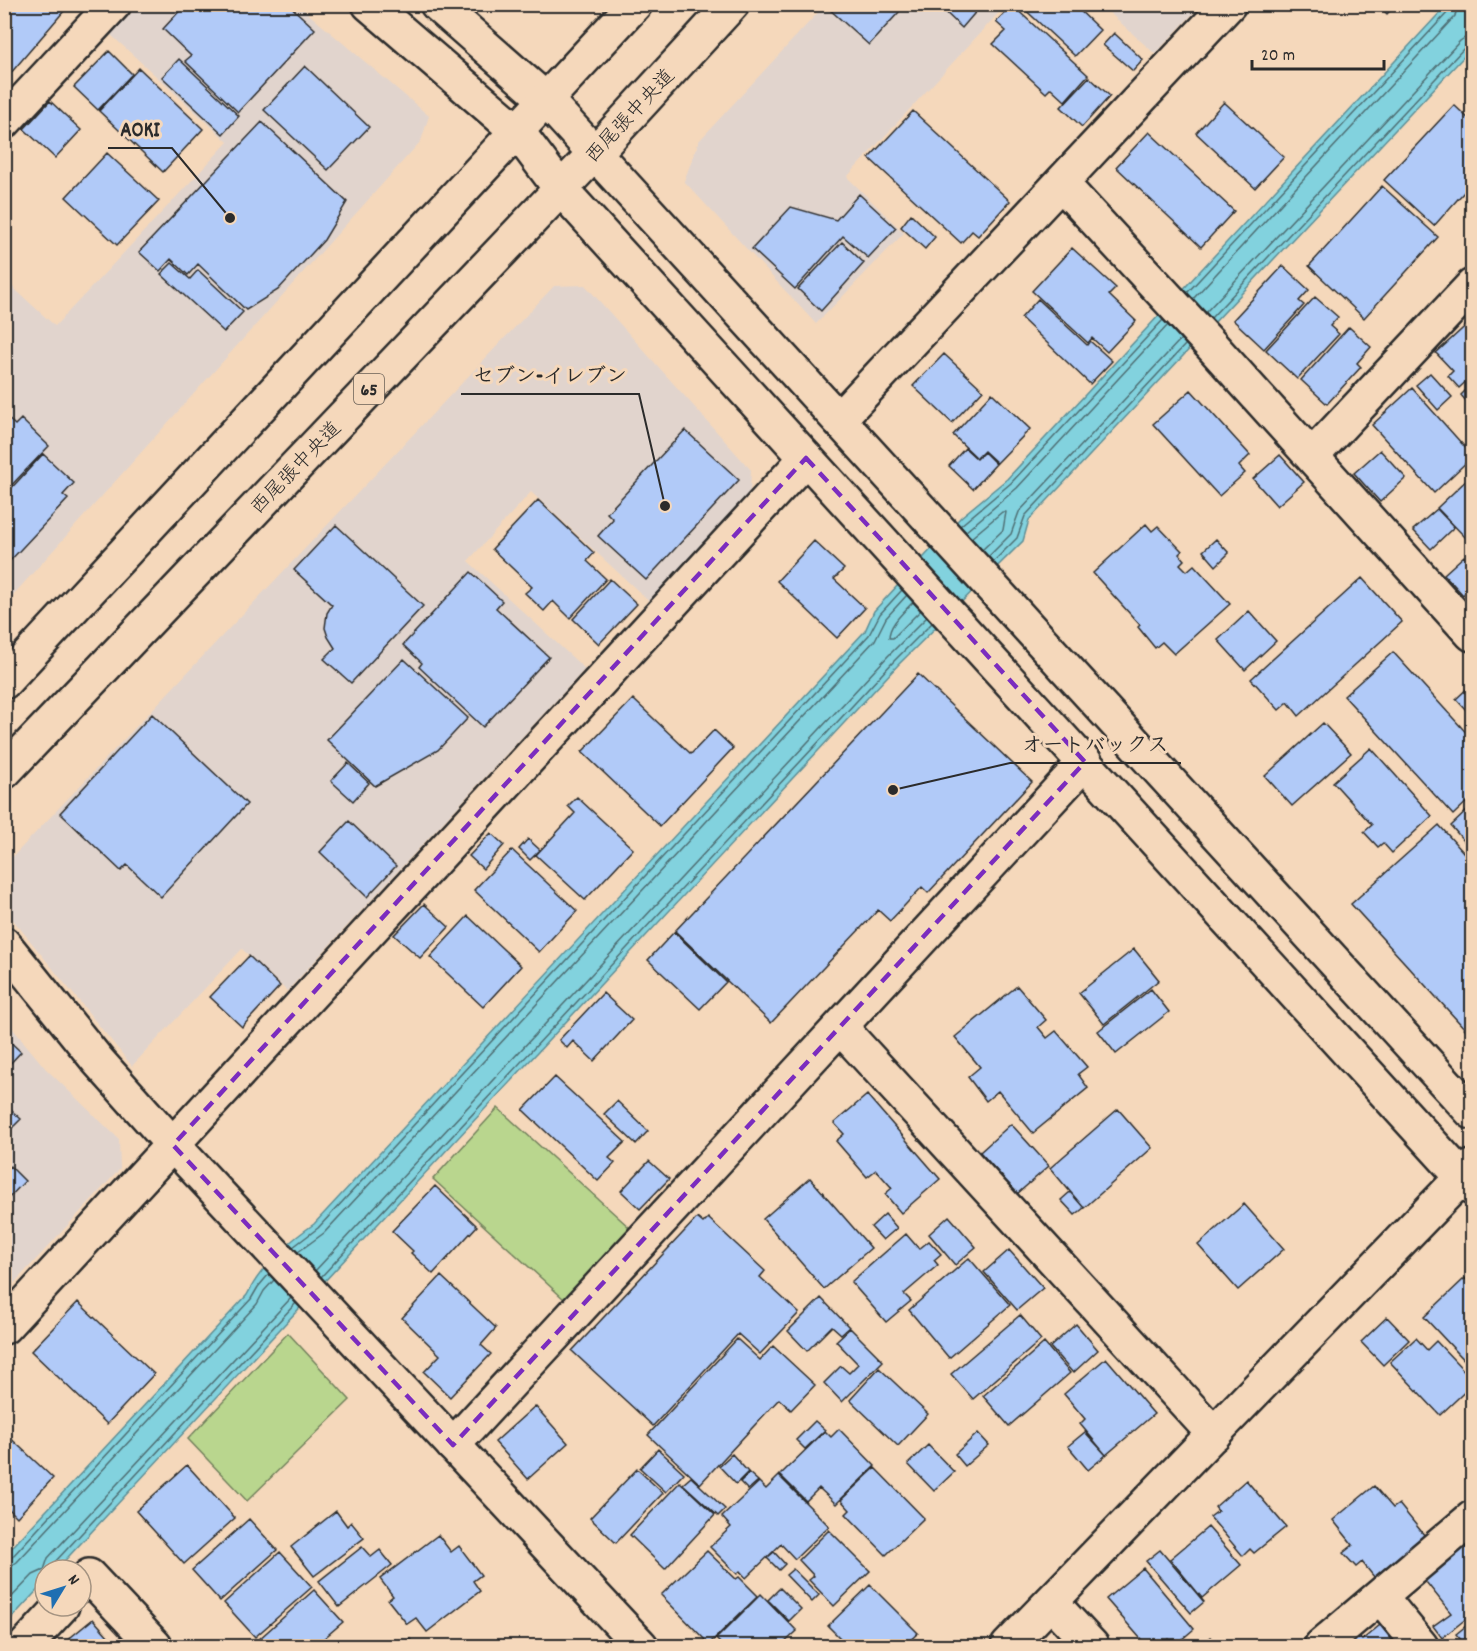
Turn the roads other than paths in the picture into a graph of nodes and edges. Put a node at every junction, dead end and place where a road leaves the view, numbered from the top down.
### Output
1 (114, 4) edge
2 (369, 4) edge
3 (437, 4) edge
4 (635, 4) edge
5 (732, 4) edge
6 (1229, 4) edge
7 (546, 100) junction
8 (4, 122) edge
9 (517, 131) junction
10 (595, 153) junction
11 (1061, 183) junction
12 (560, 188) junction
13 (1473, 286) edge
14 (839, 419) junction
15 (1312, 456) junction
16 (806, 458) junction
17 (1473, 634) edge
18 (4, 682) edge
19 (1085, 762) junction
20 (4, 772) edge
21 (4, 944) edge
22 (840, 1027) junction
23 (1473, 1112) edge
24 (173, 1145) junction
25 (1469, 1177) edge
26 (4, 1327) edge
27 (1214, 1434) junction
28 (453, 1445) junction
29 (1473, 1518) edge
30 (93, 1580) edge
31 (1380, 1596) junction
32 (1051, 1602) junction
33 (51, 1618) edge
34 (25, 1647) edge
35 (155, 1647) edge
36 (640, 1647) edge
37 (1008, 1647) edge
38 (1092, 1647) edge
39 (1322, 1647) edge
40 (1421, 1647) edge

1 - 8 street
2 - 9 street
3 - 7 street
4 - 7 street
5 - 10 street, 西尾張中央道 / 65
6 - 11 street
7 - 9 street
7 - 10 street
9 - 12 street
9 - 18 street
10 - 12 street, 西尾張中央道 / 65
10 - 14 street
11 - 14 street
11 - 15 street
12 - 16 street
12 - 20 street, 西尾張中央道 / 65
13 - 15 street
14 - 23 street
15 - 17 street
16 - 19 street
16 - 24 street
19 - 22 street
19 - 25 street
21 - 24 street
22 - 27 street
22 - 28 street
24 - 26 street
24 - 28 street
25 - 27 street
27 - 32 street
28 - 36 street
29 - 31 street
30 - 35 street
31 - 39 street
31 - 40 street
32 - 37 street
32 - 38 street
33 - 34 street

